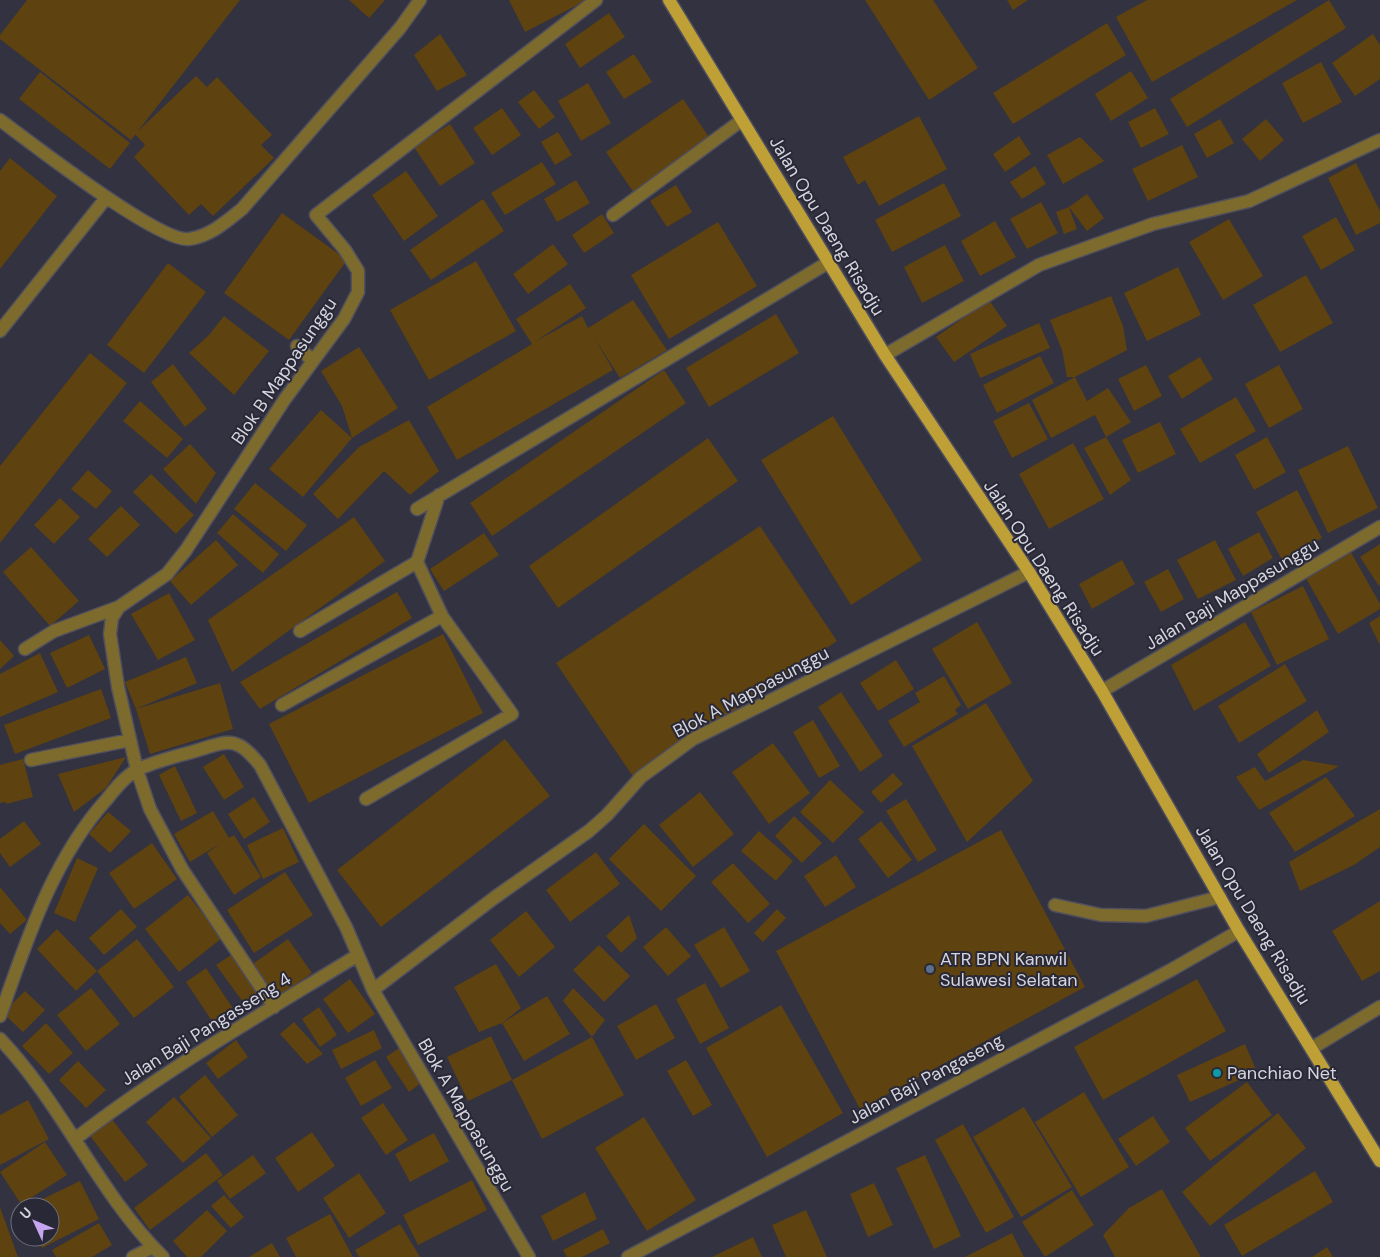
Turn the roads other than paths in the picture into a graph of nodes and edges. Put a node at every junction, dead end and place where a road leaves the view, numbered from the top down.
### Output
1 (420, 0) edge
2 (596, 0) edge
3 (668, 0) edge
4 (0, 120) edge
5 (742, 120) junction
6 (1380, 140) edge
7 (106, 198) junction
8 (613, 215) dead end
9 (830, 262) junction
10 (0, 331) edge
11 (297, 346) dead end
12 (885, 355) junction
13 (313, 360) junction
14 (439, 495) junction
15 (417, 508) dead end
16 (1380, 527) edge
17 (418, 562) junction
18 (1028, 572) junction
19 (119, 607) junction
20 (442, 616) junction
21 (300, 631) dead end
22 (25, 649) dead end
23 (1102, 691) junction
24 (282, 705) dead end
25 (130, 740) junction
26 (31, 760) dead end
27 (137, 770) junction
28 (366, 800) dead end
29 (1220, 897) junction
30 (1055, 905) dead end
31 (1240, 931) junction
32 (358, 955) junction
33 (373, 990) junction
34 (274, 1007) junction
35 (1380, 1007) edge
36 (0, 1016) edge
37 (0, 1039) edge
38 (1312, 1048) junction
39 (75, 1139) junction
40 (1380, 1161) edge
41 (153, 1247) junction
42 (133, 1257) edge
43 (163, 1257) edge
44 (529, 1257) edge
45 (628, 1257) edge

1 - 7 street
2 - 13 street, Blok B Mappasunggu
3 - 5 main road, Jalan Opu Daeng Risadju
4 - 7 street
5 - 8 street
5 - 9 main road, Jalan Opu Daeng Risadju
6 - 12 street
7 - 10 street
9 - 12 main road, Jalan Opu Daeng Risadju
9 - 14 street
11 - 13 street
12 - 18 main road, Jalan Opu Daeng Risadju
13 - 19 street, Blok B Mappasunggu
14 - 15 street
14 - 17 street
16 - 23 street, Jalan Baji Mappasunggu
17 - 20 street
17 - 21 street
18 - 23 main road, Jalan Opu Daeng Risadju
18 - 33 street, Blok A Mappasunggu
19 - 22 street, Blok B Mappasunggu
19 - 25 street
20 - 24 street
20 - 28 street
23 - 29 main road, Jalan Opu Daeng Risadju
25 - 26 street
25 - 27 street
27 - 32 street, Blok A Mappasunggu
27 - 34 street
27 - 36 street
29 - 30 street
29 - 31 main road, Jalan Opu Daeng Risadju
31 - 38 main road, Jalan Opu Daeng Risadju
31 - 45 street, Jalan Baji Pangaseng
32 - 33 street, Blok A Mappasunggu
32 - 34 street, Jalan Baji Pangasseng 4
33 - 44 street, Blok A Mappasunggu
34 - 39 street, Jalan Baji Pangasseng 4
35 - 38 street
37 - 39 street
38 - 40 main road, Jalan Opu Daeng Risadju
39 - 41 street
41 - 42 street
41 - 43 street

